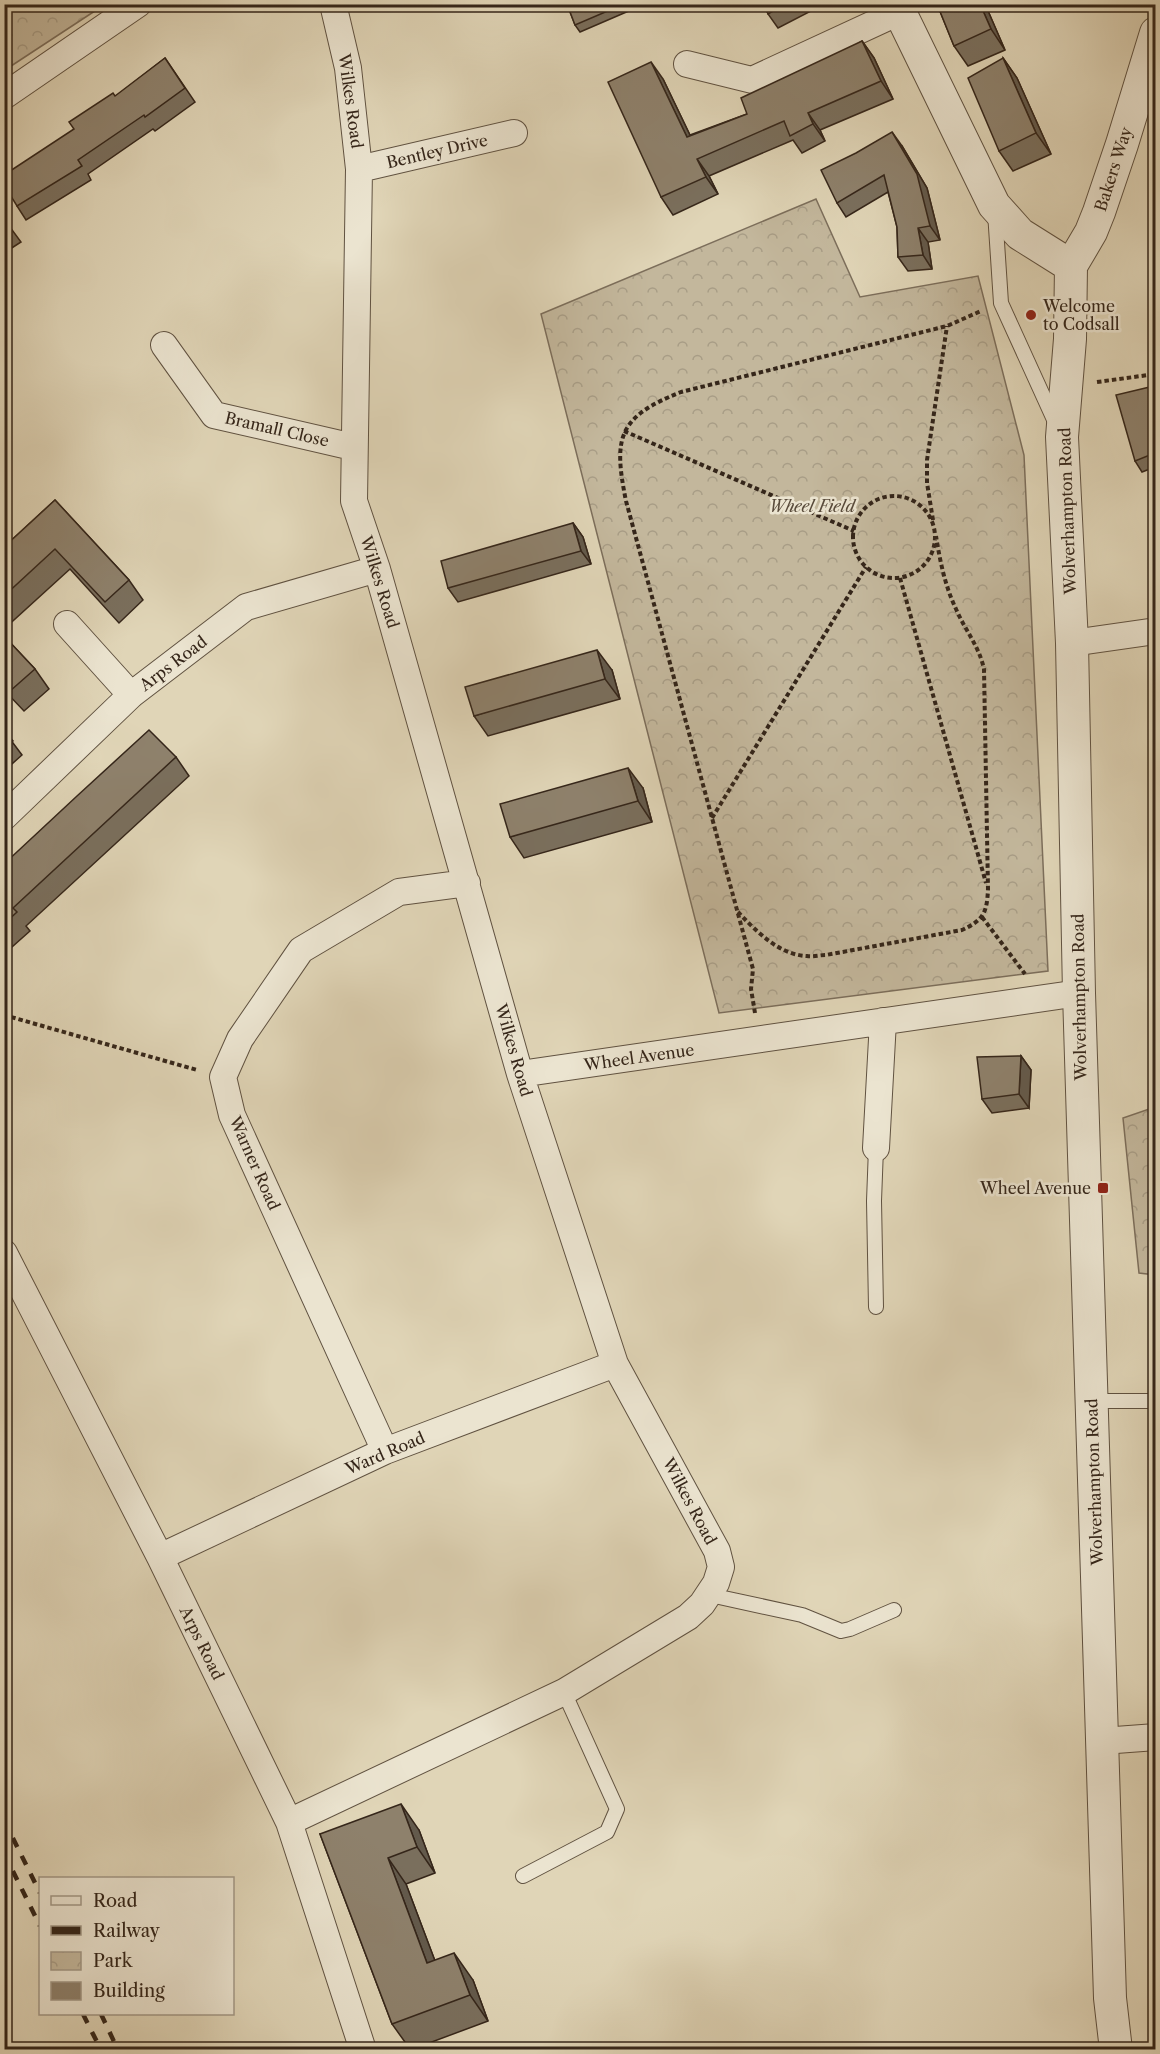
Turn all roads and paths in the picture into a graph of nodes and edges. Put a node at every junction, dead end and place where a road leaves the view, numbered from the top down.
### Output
1 (138, 4) edge
2 (333, 4) edge
3 (898, 8) edge
4 (1155, 33) edge
5 (687, 64) dead end
6 (4, 96) edge
7 (514, 133) dead end
8 (359, 169) junction
9 (994, 205) junction
10 (1071, 266) junction
11 (1001, 303) junction
12 (946, 326) junction
13 (164, 345) dead end
14 (1155, 374) edge
15 (1066, 386) junction
16 (624, 431) junction
17 (1062, 437) junction
18 (353, 447) junction
19 (933, 523) junction
20 (854, 531) junction
21 (936, 536) junction
22 (866, 567) junction
23 (377, 569) junction
24 (900, 578) junction
25 (67, 624) dead end
26 (1155, 631) edge
27 (1072, 643) junction
28 (132, 695) junction
29 (4, 817) edge
30 (712, 818) junction
31 (467, 883) junction
32 (988, 889) junction
33 (738, 912) junction
34 (982, 917) junction
35 (1079, 993) junction
36 (1043, 998) junction
37 (4, 1015) edge
38 (883, 1021) junction
39 (759, 1039) junction
40 (520, 1074) junction
41 (224, 1077) junction
42 (876, 1148) joint
43 (4, 1253) edge
44 (876, 1307) dead end
45 (615, 1364) junction
46 (1091, 1401) junction
47 (1155, 1401) edge
48 (386, 1451) junction
49 (160, 1557) junction
50 (710, 1595) junction
51 (894, 1610) dead end
52 (564, 1692) junction
53 (1155, 1737) edge
54 (1102, 1741) junction
55 (289, 1822) junction
56 (523, 1876) dead end
57 (363, 2049) edge
58 (1116, 2049) edge

1 - 6 street
2 - 8 street, Wilkes Road
3 - 5 street
3 - 9 street
4 - 10 street, Bakers Way
7 - 8 street, Bentley Drive
8 - 18 street, Wilkes Road
9 - 10 street
9 - 11 lane
10 - 15 street, Wolverhampton Road
11 - 12 path
11 - 17 lane
12 - 16 path
12 - 19 path
13 - 18 street, Bramall Close
14 - 15 path
15 - 17 street, Wolverhampton Road
16 - 20 path
16 - 30 path
17 - 27 street, Wolverhampton Road
18 - 23 street, Wilkes Road
19 - 20 path
19 - 21 path
20 - 22 path
21 - 24 path
21 - 32 path
22 - 24 path
22 - 30 path
23 - 28 street, Arps Road
23 - 31 street, Wilkes Road
24 - 32 path
25 - 28 street
26 - 27 street
27 - 35 street, Wolverhampton Road
28 - 29 street, Arps Road
30 - 33 path
31 - 40 street, Wilkes Road
31 - 41 street
32 - 34 path
33 - 34 path
33 - 39 path
34 - 36 path
35 - 36 street, Wheel Avenue
35 - 46 street, Wolverhampton Road
36 - 38 street, Wheel Avenue
37 - 41 path
38 - 39 street, Wheel Avenue
38 - 42 street
39 - 40 street, Wheel Avenue
40 - 45 street, Wilkes Road
41 - 48 street, Warner Road
42 - 44 lane
43 - 49 street, Arps Road
45 - 48 street, Ward Road
45 - 50 street, Wilkes Road
46 - 47 lane
46 - 54 street, Wolverhampton Road
48 - 49 street, Ward Road
49 - 55 street, Arps Road
50 - 51 lane
50 - 52 street, Wilkes Road
52 - 55 street, Wilkes Road
52 - 56 lane
53 - 54 street
54 - 58 street, Wolverhampton Road
55 - 57 street, Arps Road

